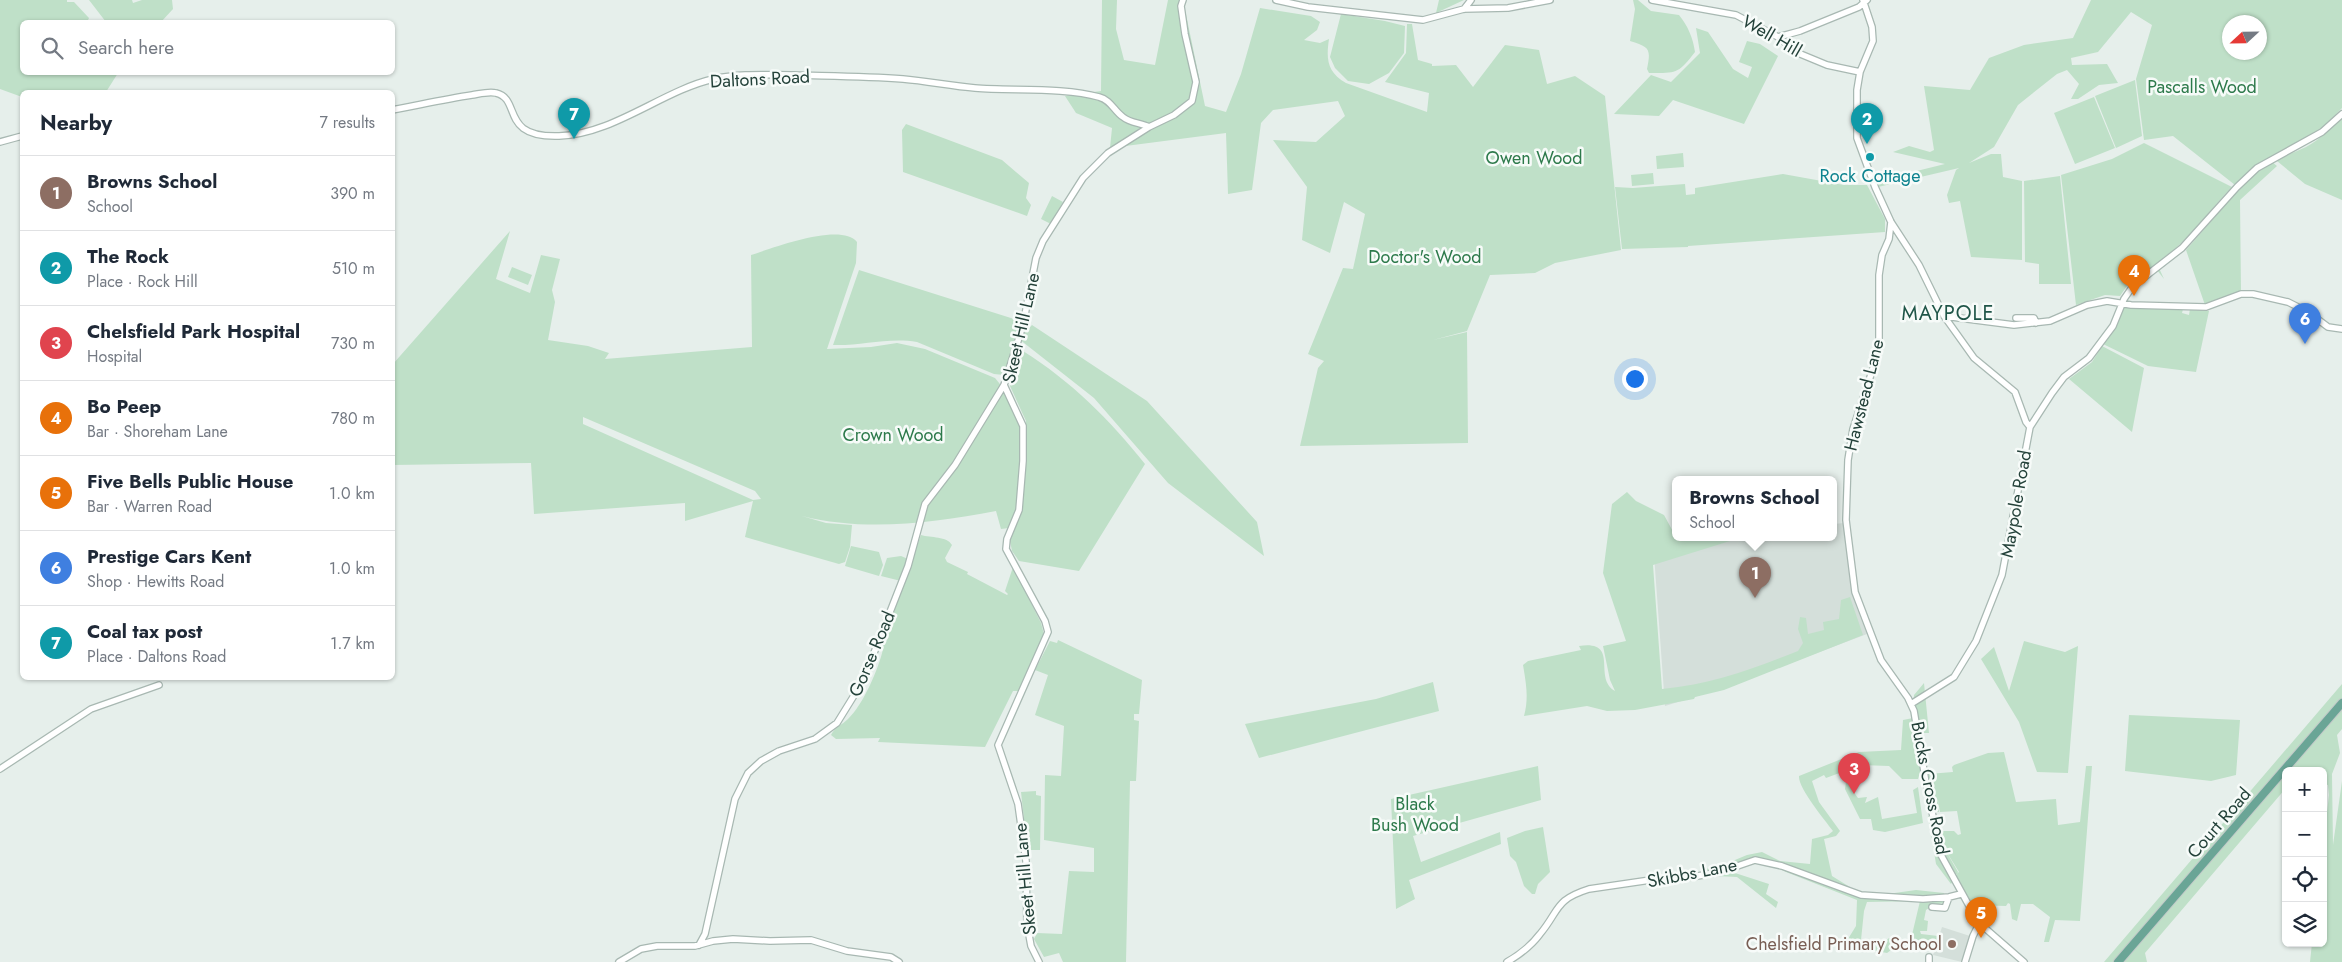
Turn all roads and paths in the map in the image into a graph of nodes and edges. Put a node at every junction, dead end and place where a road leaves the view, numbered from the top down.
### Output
1 (1183, 0) edge
2 (1276, 0) edge
3 (1471, 0) edge
4 (1550, 0) edge
5 (1652, 0) edge
6 (1865, 1) edge
7 (1464, 9) junction
8 (1778, 37) junction
9 (1860, 72) junction
10 (395, 109) edge
11 (2342, 114) edge
12 (1149, 127) junction
13 (20, 137) edge
14 (0, 142) edge
15 (1891, 222) junction
16 (2122, 302) junction
17 (1944, 316) junction
18 (2016, 318) dead end
19 (2036, 323) junction
20 (2342, 329) edge
21 (1004, 385) junction
22 (2030, 427) junction
23 (159, 685) dead end
24 (2342, 703) edge
25 (1911, 704) junction
26 (0, 769) edge
27 (1961, 894) junction
28 (1949, 897) junction
29 (1932, 907) dead end
30 (1979, 924) junction
31 (704, 936) junction
32 (713, 941) junction
33 (699, 945) junction
34 (619, 962) edge
35 (899, 962) edge
36 (1039, 962) edge
37 (1507, 962) edge
38 (1965, 962) edge
39 (2024, 962) edge
40 (2118, 962) edge

1 - 12 street
2 - 7 street
3 - 7 street
4 - 7 street
5 - 8 street, Well Hill
6 - 8 street
6 - 9 street
8 - 9 street, Well Hill
9 - 15 street
10 - 12 street, Daltons Road
11 - 16 street, Maypole Road
12 - 21 street, Skeet Hill Lane
13 - 14 street
15 - 17 street
15 - 25 street, Hawstead Lane
16 - 19 street
16 - 20 street
16 - 22 street, Maypole Road
17 - 19 street
17 - 22 street
18 - 19 street
21 - 31 street, Gorse Road
21 - 36 street, Skeet Hill Lane
22 - 25 street, Maypole Road
23 - 26 street
24 - 40 main road, Court Road
25 - 27 street, Bucks Cross Road
27 - 28 street, Skibbs Lane
27 - 30 street, Bucks Cross Road
28 - 29 street
28 - 37 street, Skibbs Lane
30 - 38 street
30 - 39 street, Bucks Cross Road
31 - 32 street
31 - 33 street, Gorse Road
32 - 33 street
32 - 35 street
33 - 34 street

